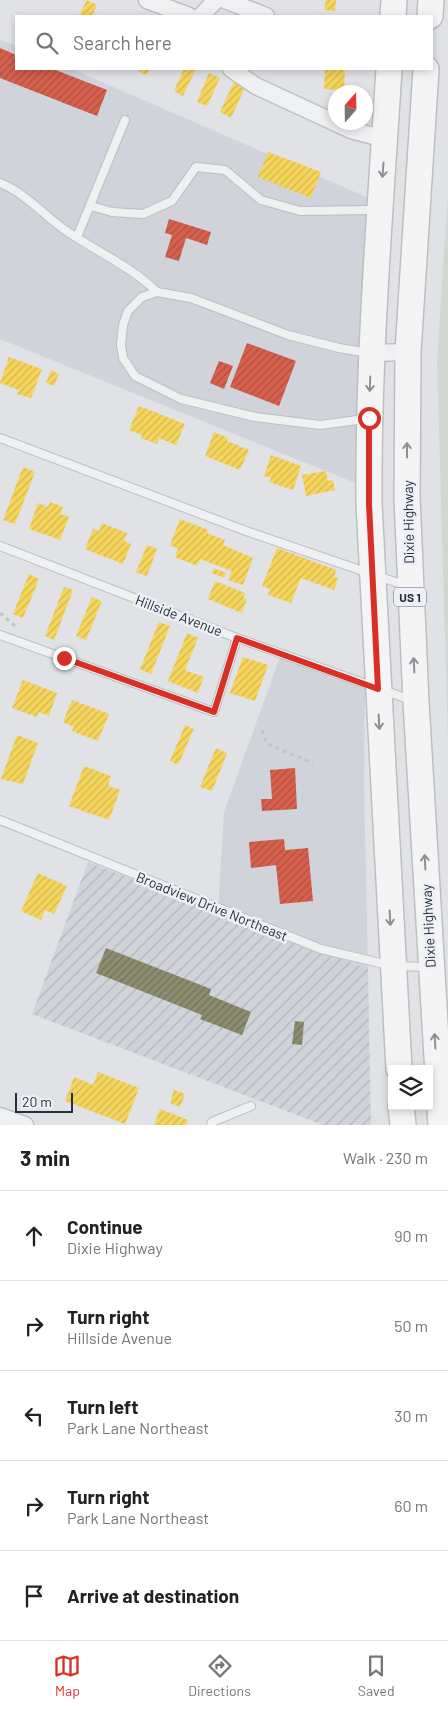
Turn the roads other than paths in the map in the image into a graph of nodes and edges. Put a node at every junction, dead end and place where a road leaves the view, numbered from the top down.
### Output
1 (147, 0) edge
2 (216, 0) edge
3 (225, 0) edge
4 (394, 0) edge
5 (431, 0) edge
6 (186, 15) edge
7 (202, 15) edge
8 (263, 15) edge
9 (393, 15) edge
10 (430, 15) edge
11 (232, 70) edge
12 (389, 70) edge
13 (426, 70) edge
14 (125, 120) dead end
15 (385, 138) junction
16 (0, 183) edge
17 (90, 206) junction
18 (380, 210) junction
19 (77, 237) junction
20 (157, 292) junction
21 (408, 352) junction
22 (371, 353) junction
23 (369, 418) junction
24 (0, 438) edge
25 (0, 546) edge
26 (372, 574) junction
27 (410, 587) junction
28 (0, 635) edge
29 (237, 638) junction
30 (378, 689) junction
31 (416, 702) junction
32 (0, 820) edge
33 (393, 966) junction
34 (431, 967) junction
35 (399, 1065) edge
36 (251, 1106) dead end
37 (401, 1110) edge
38 (0, 1116) edge
39 (25, 1125) edge
40 (212, 1125) edge
41 (403, 1125) edge
42 (441, 1125) edge

1 - 6 street
2 - 7 street
3 - 8 street
4 - 9 main road
5 - 10 main road
11 - 15 street
12 - 15 main road, US 1
13 - 21 main road, Dixie Highway / US 1
14 - 17 lane
15 -> 18 main road, US 1
16 - 19 lane
17 - 18 lane
17 - 19 lane
18 - 22 main road, US 1
19 - 20 lane
20 - 22 lane
20 - 23 lane
21 - 22 street
27 -> 21 main road, Dixie Highway / US 1
22 -> 23 main road, US 1
23 - 26 main road, US 1
24 - 26 lane
25 - 29 lane, Hillside Avenue
26 - 27 lane
26 - 30 main road, US 1
31 -> 27 main road, Dixie Highway / US 1
28 - 29 lane
29 - 30 lane, Hillside Avenue
30 - 31 lane, Hillside Avenue
30 -> 33 main road, US 1
34 -> 31 main road, Dixie Highway / US 1
32 - 33 lane, Broadview Drive Northeast
33 - 34 lane, Broadview Drive Northeast
33 - 35 main road, US 1
42 -> 34 main road, Dixie Highway / US 1
36 - 40 lane
37 - 41 main road
38 - 39 street

